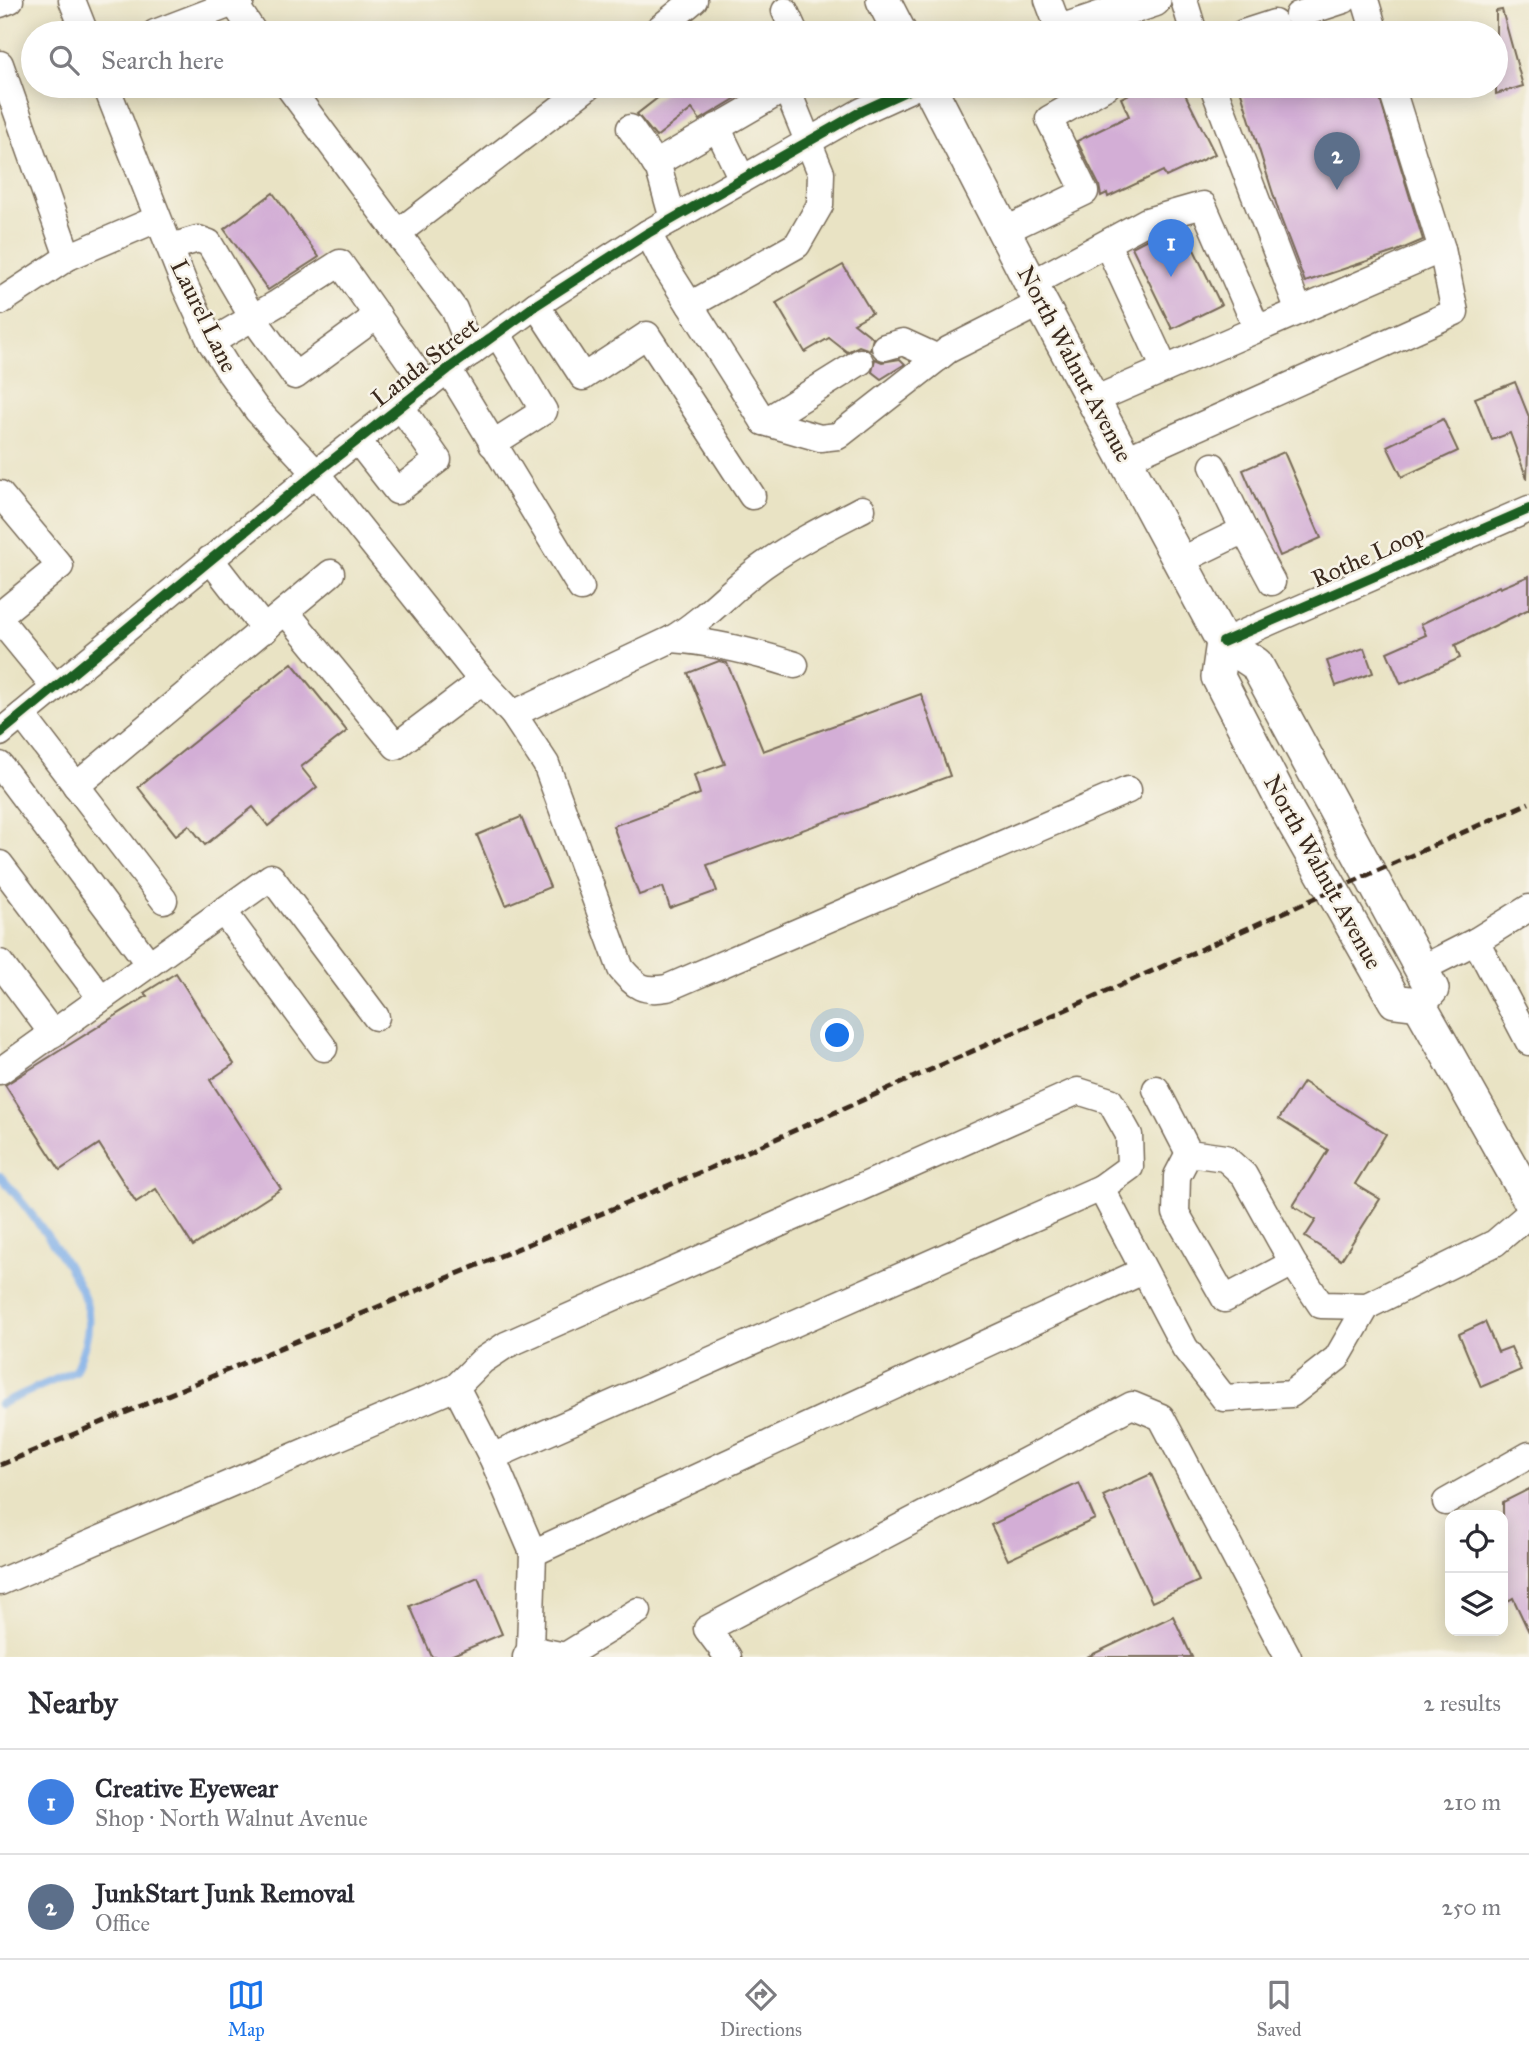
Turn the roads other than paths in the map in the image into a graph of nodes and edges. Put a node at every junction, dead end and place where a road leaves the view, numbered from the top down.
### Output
1 (10, 0) edge
2 (72, 0) edge
3 (694, 0) edge
4 (883, 0) edge
5 (1048, 0) edge
6 (1184, 0) edge
7 (1345, 0) edge
8 (1365, 0) edge
9 (237, 1) edge
10 (0, 4) edge
11 (1123, 12) edge
12 (80, 21) edge
13 (186, 21) edge
14 (248, 21) edge
15 (669, 21) edge
16 (894, 21) edge
17 (1054, 21) edge
18 (1095, 21) edge
19 (1190, 21) edge
20 (1280, 21) edge
21 (1371, 21) edge
22 (0, 64) edge
23 (111, 98) edge
24 (297, 98) edge
25 (573, 98) edge
26 (767, 98) edge
27 (792, 98) edge
28 (891, 98) edge
29 (935, 98) edge
30 (1086, 98) edge
31 (1218, 98) edge
32 (1395, 98) edge
33 (717, 127) junction
34 (631, 128) dead end
35 (809, 142) junction
36 (655, 164) junction
37 (742, 179) junction
38 (157, 219) junction
39 (674, 219) junction
40 (1004, 231) junction
41 (399, 232) junction
42 (648, 233) junction
43 (1107, 244) junction
44 (171, 247) junction
45 (1442, 249) junction
46 (68, 257) junction
47 (1036, 293) junction
48 (0, 302) edge
49 (536, 305) junction
50 (690, 305) junction
51 (1299, 312) junction
52 (378, 315) junction
53 (253, 318) junction
54 (1257, 329) junction
55 (497, 333) junction
56 (211, 342) junction
57 (885, 347) dead end
58 (472, 352) junction
59 (938, 358) junction
60 (860, 362) dead end
61 (448, 369) junction
62 (1165, 369) junction
63 (427, 386) junction
64 (1094, 400) junction
65 (401, 407) junction
66 (764, 422) junction
67 (358, 440) junction
68 (492, 444) junction
69 (1126, 459) junction
70 (1213, 466) dead end
71 (316, 473) junction
72 (0, 494) edge
73 (752, 496) dead end
74 (862, 509) dead end
75 (1529, 509) edge
76 (1244, 530) junction
77 (210, 559) junction
78 (1180, 561) junction
79 (331, 573) dead end
80 (1272, 582) dead end
81 (581, 588) dead end
82 (286, 612) junction
83 (0, 615) edge
84 (0, 620) edge
85 (265, 630) junction
86 (672, 639) junction
87 (1223, 642) junction
88 (795, 665) dead end
89 (482, 681) junction
90 (55, 687) junction
91 (513, 714) junction
92 (22, 715) junction
93 (0, 733) edge
94 (0, 765) edge
95 (76, 786) junction
96 (1128, 790) dead end
97 (0, 864) edge
98 (164, 900) dead end
99 (1529, 908) edge
100 (223, 911) junction
101 (1476, 942) junction
102 (0, 963) edge
103 (149, 964) junction
104 (1421, 969) junction
105 (101, 998) junction
106 (1419, 1004) junction
107 (376, 1017) dead end
108 (53, 1034) junction
109 (1529, 1042) edge
110 (324, 1048) dead end
111 (0, 1071) edge
112 (1156, 1088) dead end
113 (1189, 1153) junction
114 (1101, 1188) junction
115 (1529, 1199) edge
116 (1529, 1214) edge
117 (1293, 1263) junction
118 (1143, 1271) junction
119 (1367, 1306) junction
120 (456, 1387) junction
121 (1529, 1455) edge
122 (492, 1457) junction
123 (1446, 1502) dead end
124 (533, 1553) junction
125 (0, 1582) edge
126 (638, 1611) dead end
127 (528, 1653) edge
128 (728, 1657) edge
129 (1288, 1657) edge

1 - 10 street
2 - 12 street
3 - 15 street
4 - 16 main road
5 - 17 street
6 - 19 street
7 - 20 street
8 - 21 street
9 - 13 street
9 - 14 street
11 - 18 main road
22 - 46 street
23 - 38 street, Laurel Lane
24 - 41 street
25 - 41 street
26 - 33 street
27 - 35 street
28 - 35 street, Landa Street
29 - 40 main road, North Walnut Avenue
30 - 40 street
31 - 51 street
32 - 45 street
33 - 36 street
33 - 37 street
34 - 36 street
35 - 37 street, Landa Street
35 - 50 street
36 - 39 street
37 - 39 street, Landa Street
38 - 44 street, Laurel Lane
38 - 46 street
39 - 42 street, Landa Street
40 - 47 main road, North Walnut Avenue
41 - 58 street
42 - 49 street, Landa Street
42 - 50 street
43 - 47 street
43 - 54 street
43 - 62 street
44 - 53 street
44 - 56 street, Laurel Lane
45 - 51 street
45 - 69 street
46 - 48 street
47 - 59 street
47 - 64 main road, North Walnut Avenue
49 - 55 street, Landa Street
49 - 73 street
50 - 66 street
51 - 54 street
52 - 53 street
52 - 53 street
52 - 63 street
53 - 56 street
54 - 62 street
55 - 58 street, Landa Street
55 - 68 street
56 - 71 street, Laurel Lane
57 - 59 street
58 - 61 street, Landa Street
59 - 66 street
60 - 66 street
61 - 63 street, Landa Street
61 - 68 street
62 - 64 street
63 - 65 street, Landa Street
64 - 69 main road, North Walnut Avenue
65 - 67 street, Landa Street
65 - 67 street
67 - 71 street, Landa Street
68 - 81 street
69 - 78 main road, North Walnut Avenue
70 - 76 street
71 - 77 street, Landa Street
71 - 89 street, Laurel Lane
72 - 83 street
74 - 86 street
75 - 87 street, Rothe Loop
76 - 78 street
76 - 80 street
77 - 85 street
77 - 90 street, Landa Street
78 - 87 main road, North Walnut Avenue
79 - 82 street
82 - 85 street
82 - 89 street
84 - 90 street
85 - 95 street
86 - 88 street
86 - 91 street
87 - 104 main road, North Walnut Avenue
87 - 106 main road, North Walnut Avenue
89 - 91 street, Laurel Lane
90 - 92 street, Landa Street
91 - 96 street, Laurel Lane
92 - 93 street, Landa Street
92 - 95 street
94 - 103 street
95 - 98 street
97 - 105 street
99 - 101 street
100 - 103 street
100 - 107 street
100 - 110 street
101 - 104 street
101 - 109 street
102 - 108 street
103 - 105 street
104 - 106 main road, North Walnut Avenue
105 - 108 street
106 - 115 main road
108 - 111 street
112 - 113 street
113 - 117 street
113 - 117 street
114 - 118 street
114 - 120 street
114 - 122 street
116 - 119 street
117 - 119 street
118 - 119 street
118 - 124 street
120 - 122 street
120 - 125 street
121 - 123 street
122 - 124 street
124 - 127 street
126 - 127 street
128 - 129 street

